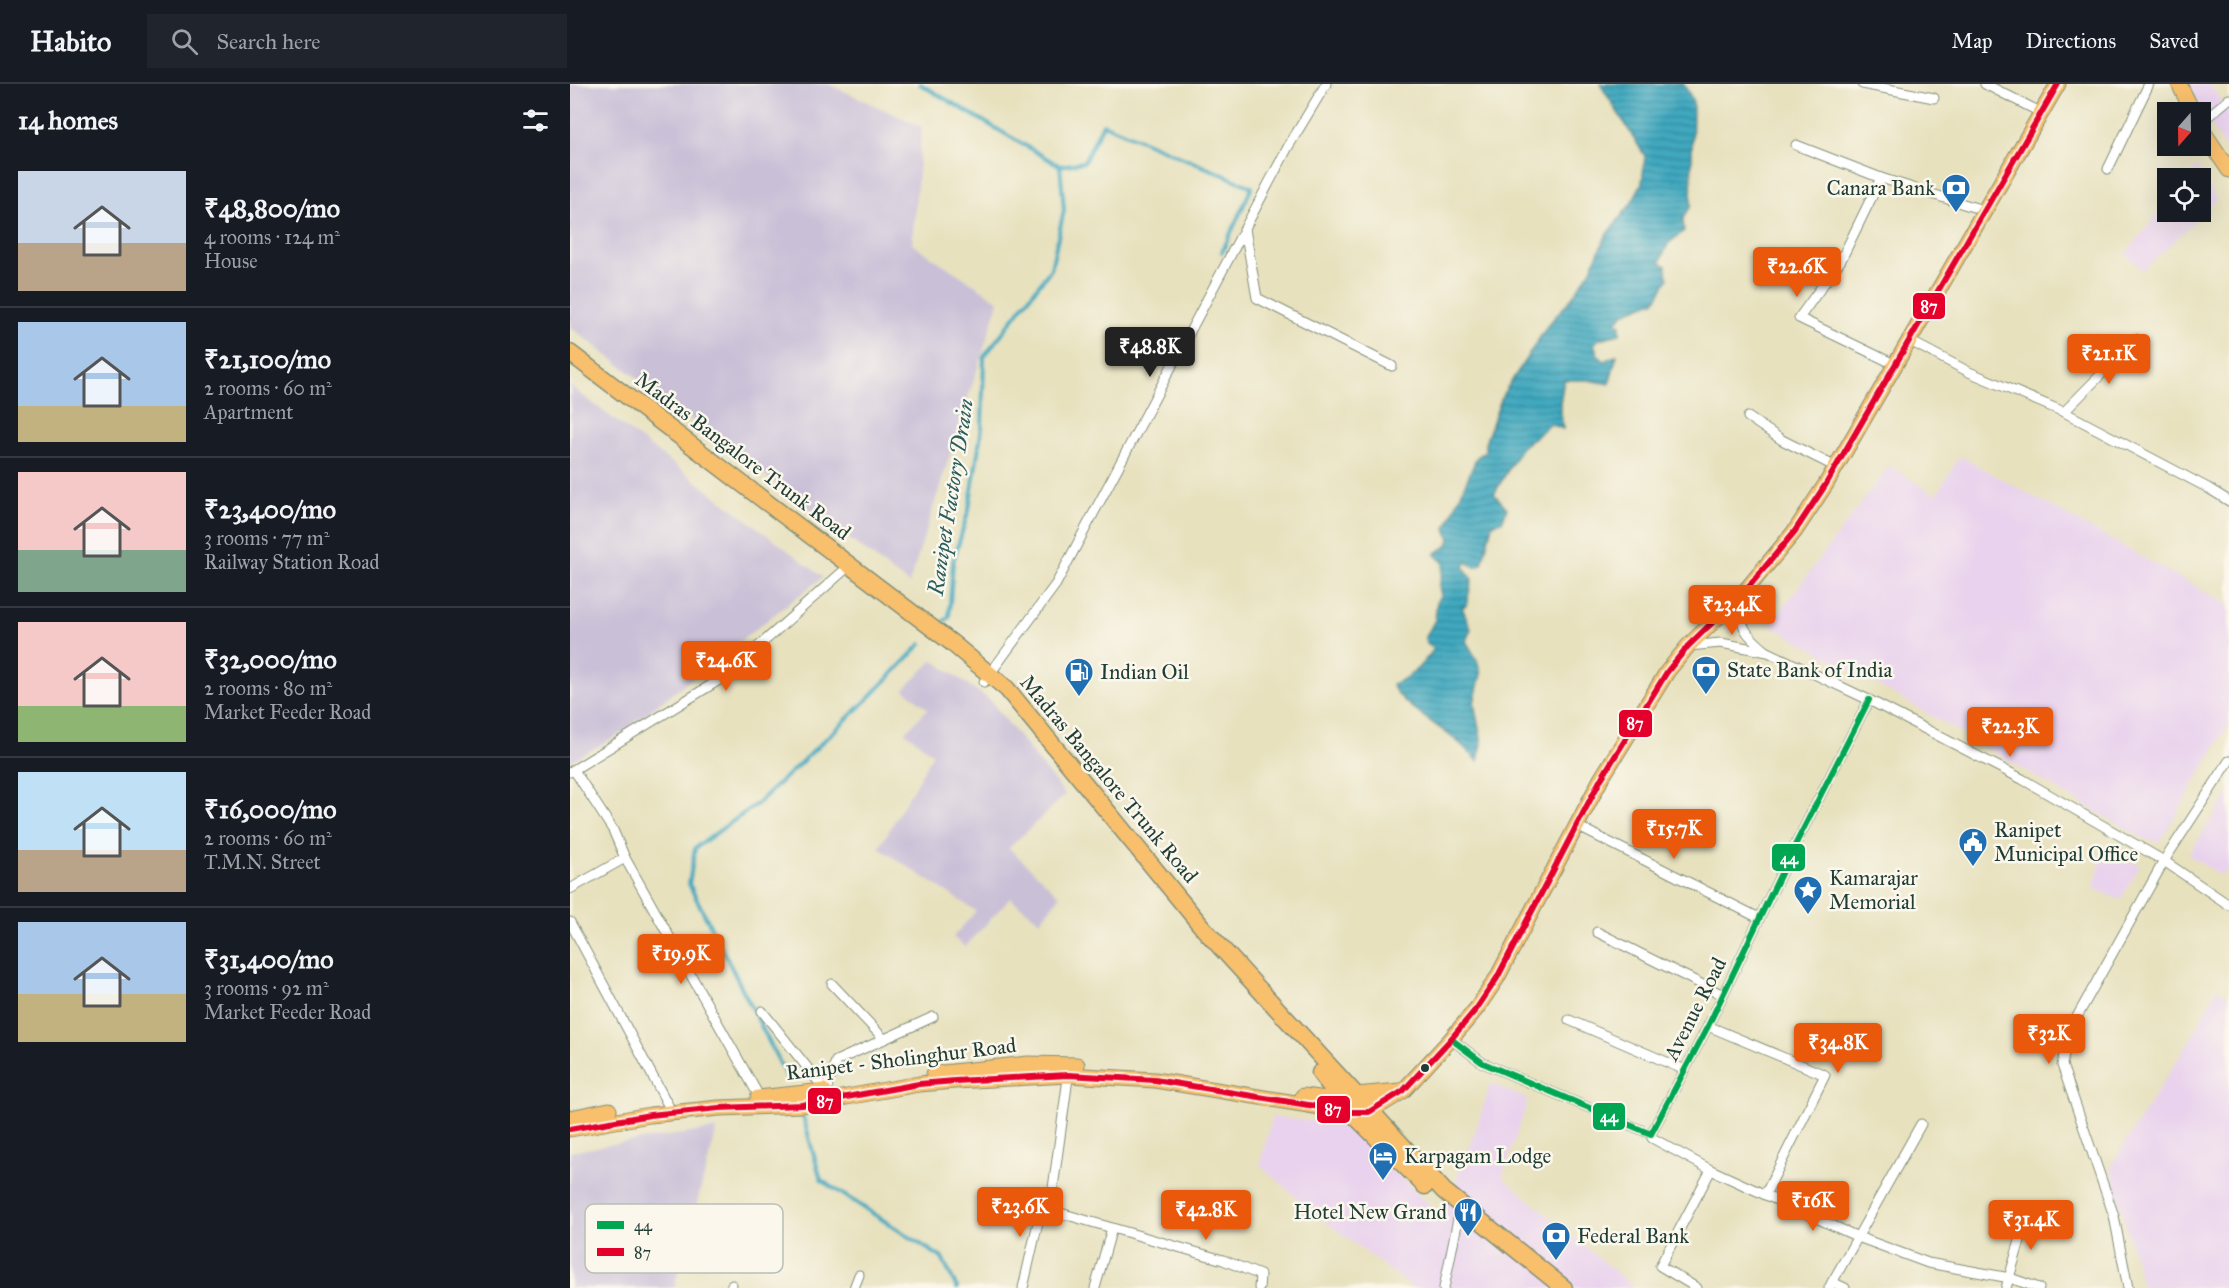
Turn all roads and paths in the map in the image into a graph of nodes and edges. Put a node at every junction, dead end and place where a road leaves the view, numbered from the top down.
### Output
1 (1326, 84) edge
2 (1862, 84) edge
3 (1985, 84) edge
4 (2058, 84) edge
5 (2149, 84) edge
6 (2179, 84) edge
7 (1934, 98) dead end
8 (2229, 99) edge
9 (2188, 102) edge
10 (2042, 113) junction
11 (2211, 115) edge
12 (2211, 142) edge
13 (1797, 145) dead end
14 (2108, 169) dead end
15 (2229, 170) edge
16 (1881, 178) junction
17 (1986, 211) junction
18 (1245, 229) junction
19 (2136, 339) dead end
20 (1910, 341) junction
21 (570, 353) edge
22 (570, 363) edge
23 (1896, 364) junction
24 (1392, 366) dead end
25 (2064, 412) junction
26 (1748, 417) dead end
27 (1836, 467) junction
28 (2229, 501) edge
29 (845, 569) junction
30 (1740, 598) junction
31 (1688, 646) junction
32 (1768, 652) junction
33 (988, 679) junction
34 (1869, 700) junction
35 (2229, 761) edge
36 (572, 771) edge
37 (1576, 826) junction
38 (625, 858) junction
39 (2164, 861) junction
40 (570, 889) edge
41 (2229, 905) edge
42 (1760, 918) junction
43 (570, 922) edge
44 (1597, 932) dead end
45 (832, 984) dead end
46 (1723, 995) junction
47 (762, 1011) dead end
48 (933, 1017) dead end
49 (1569, 1020) dead end
50 (1708, 1026) junction
51 (1451, 1039) junction
52 (884, 1040) junction
53 (1069, 1070) junction
54 (1685, 1070) junction
55 (826, 1091) junction
56 (1403, 1091) junction
57 (760, 1098) junction
58 (791, 1101) junction
59 (1350, 1103) junction
60 (668, 1105) junction
61 (1370, 1112) junction
62 (570, 1118) edge
63 (1921, 1124) dead end
64 (570, 1129) edge
65 (1650, 1134) junction
66 (1711, 1170) junction
67 (1765, 1195) junction
68 (2030, 1207) dead end
69 (1050, 1210) junction
70 (1459, 1210) junction
71 (1112, 1228) junction
72 (1858, 1237) junction
73 (860, 1275) dead end
74 (2010, 1278) junction
75 (1830, 1285) edge
76 (854, 1288) edge
77 (1023, 1288) edge
78 (1095, 1288) edge
79 (1259, 1288) edge
80 (1444, 1288) edge
81 (1548, 1288) edge
82 (1564, 1288) edge
83 (1697, 1288) edge
84 (1845, 1288) edge
85 (2006, 1288) edge
86 (2039, 1288) edge
87 (2128, 1288) edge

1 - 18 street
2 - 7 street
3 - 10 street
4 - 10 main road
5 - 14 street
6 - 9 main road
8 - 11 street
10 - 17 main road
12 - 15 main road
13 - 16 street
16 - 17 street
16 - 23 street
17 - 20 main road
18 - 24 street
18 - 33 street
19 - 25 street
20 - 23 main road
20 - 25 street
21 - 29 highway, Madras Bangalore Trunk Road
22 - 29 highway
23 - 27 main road
25 - 28 street
26 - 27 street
27 - 30 main road
29 - 33 highway, Madras Bangalore Trunk Road
29 - 36 street
30 - 31 main road
30 - 32 street
31 - 32 street
31 - 37 main road
32 - 34 street
33 - 59 highway, Madras Bangalore Trunk Road
34 - 39 street
34 - 42 street, Avenue Road
35 - 39 street
36 - 38 street
37 - 42 street
37 - 51 main road
38 - 40 street
38 - 57 street
39 - 41 street
39 - 87 street
42 - 46 street, Avenue Road
43 - 60 street
44 - 46 street
45 - 52 street
46 - 50 street, Avenue Road
47 - 55 street
48 - 52 street
49 - 54 street
50 - 54 street, Avenue Road
50 - 67 street
51 - 56 main road
51 - 65 street
52 - 55 street
53 - 55 main road, Ranipet - Sholinghur Road
53 - 58 main road
53 - 59 main road
53 - 69 street
54 - 65 street, Avenue Road
55 - 58 main road, Ranipet - Sholinghur Road
56 - 59 main road
56 - 61 main road
57 - 58 main road, Ranipet - Sholinghur Road
57 - 60 main road, Ranipet - Sholinghur Road
58 - 64 main road
59 - 61 highway, Madras Bangalore Trunk Road
59 - 70 highway
60 - 62 main road, Ranipet - Sholinghur Road
61 - 70 highway, Madras Bangalore Trunk Road
63 - 72 street
65 - 66 street
66 - 67 street
66 - 83 street
67 - 72 street
68 - 74 street
69 - 71 street
69 - 77 street
70 - 80 street
70 - 81 highway, Madras Bangalore Trunk Road
70 - 82 highway, Madras Bangalore Trunk Road
71 - 78 street
71 - 79 street
72 - 74 street
72 - 75 street
73 - 76 street
74 - 85 street
74 - 86 street
75 - 84 street

